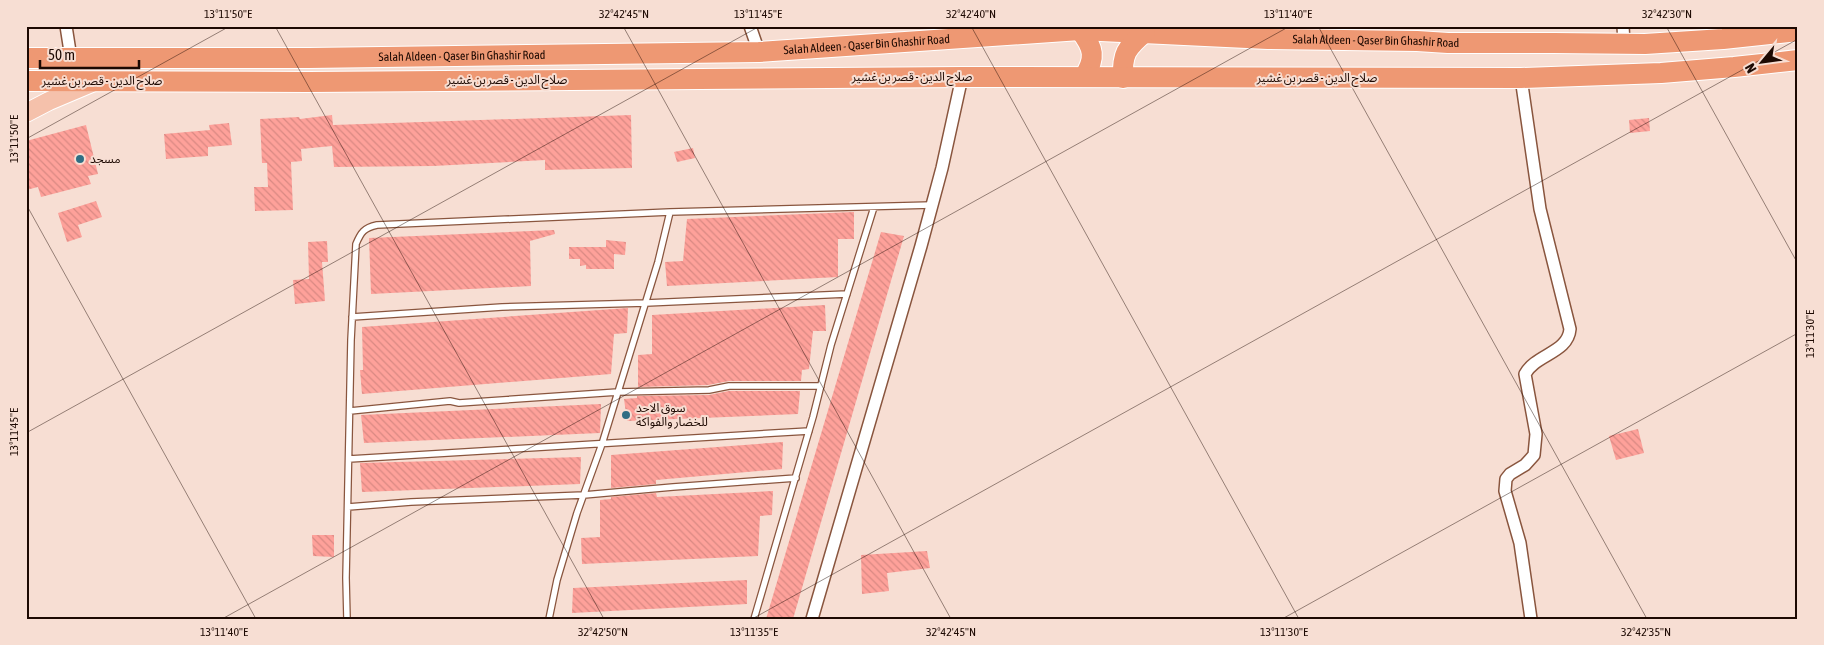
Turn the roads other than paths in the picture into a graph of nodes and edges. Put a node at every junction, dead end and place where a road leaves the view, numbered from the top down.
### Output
1 (66, 26) edge
2 (750, 26) edge
3 (1080, 30) junction
4 (1798, 31) edge
5 (1145, 32) junction
6 (1415, 34) edge
7 (1624, 35) edge
8 (759, 52) junction
9 (26, 58) edge
10 (71, 58) junction
11 (1798, 60) edge
12 (962, 77) junction
13 (1084, 77) junction
14 (1124, 78) junction
15 (1522, 78) junction
16 (26, 81) edge
17 (96, 82) junction
18 (26, 113) edge
19 (932, 205) junction
20 (874, 207) junction
21 (670, 212) junction
22 (847, 294) junction
23 (646, 303) junction
24 (352, 317) junction
25 (821, 386) junction
26 (618, 392) junction
27 (350, 411) junction
28 (809, 431) junction
29 (602, 444) junction
30 (349, 459) junction
31 (796, 478) junction
32 (584, 495) junction
33 (348, 507) junction
34 (348, 619) edge
35 (549, 619) edge
36 (754, 619) edge
37 (812, 619) edge
38 (1530, 619) edge

1 - 10 street
2 - 8 street
3 - 5 highway, Salah Aldeen - Qaser Bin Ghashir Road
3 - 8 highway, Salah Aldeen - Qaser Bin Ghashir Road
3 - 13 highway
4 - 7 highway, Salah Aldeen - Qaser Bin Ghashir Road
5 - 6 highway, Salah Aldeen - Qaser Bin Ghashir Road
5 - 14 highway
6 - 7 highway, Salah Aldeen - Qaser Bin Ghashir Road
8 - 10 highway, Salah Aldeen - Qaser Bin Ghashir Road
9 - 10 highway, Salah Aldeen - Qaser Bin Ghashir Road
11 - 15 highway, صلاح الدين - قصر بن غشير
12 - 13 highway, صلاح الدين - قصر بن غشير
12 - 17 highway, صلاح الدين - قصر بن غشير
12 - 19 street
13 - 14 highway, صلاح الدين - قصر بن غشير
14 - 15 highway, صلاح الدين - قصر بن غشير
15 - 38 street
16 - 17 highway, صلاح الدين - قصر بن غشير
17 - 18 main road
19 - 20 lane
19 - 37 street
20 - 21 lane
20 - 22 lane
21 - 23 lane
21 - 24 lane
22 - 23 lane
22 - 25 lane
23 - 24 lane
23 - 26 lane
24 - 27 lane
25 - 26 lane
25 - 28 lane
26 - 27 lane
26 - 29 lane
27 - 30 lane
28 - 29 lane
28 - 31 lane
29 - 30 lane
29 - 32 lane
30 - 33 lane
31 - 32 lane
31 - 36 lane
32 - 33 lane
32 - 35 lane
33 - 34 lane

